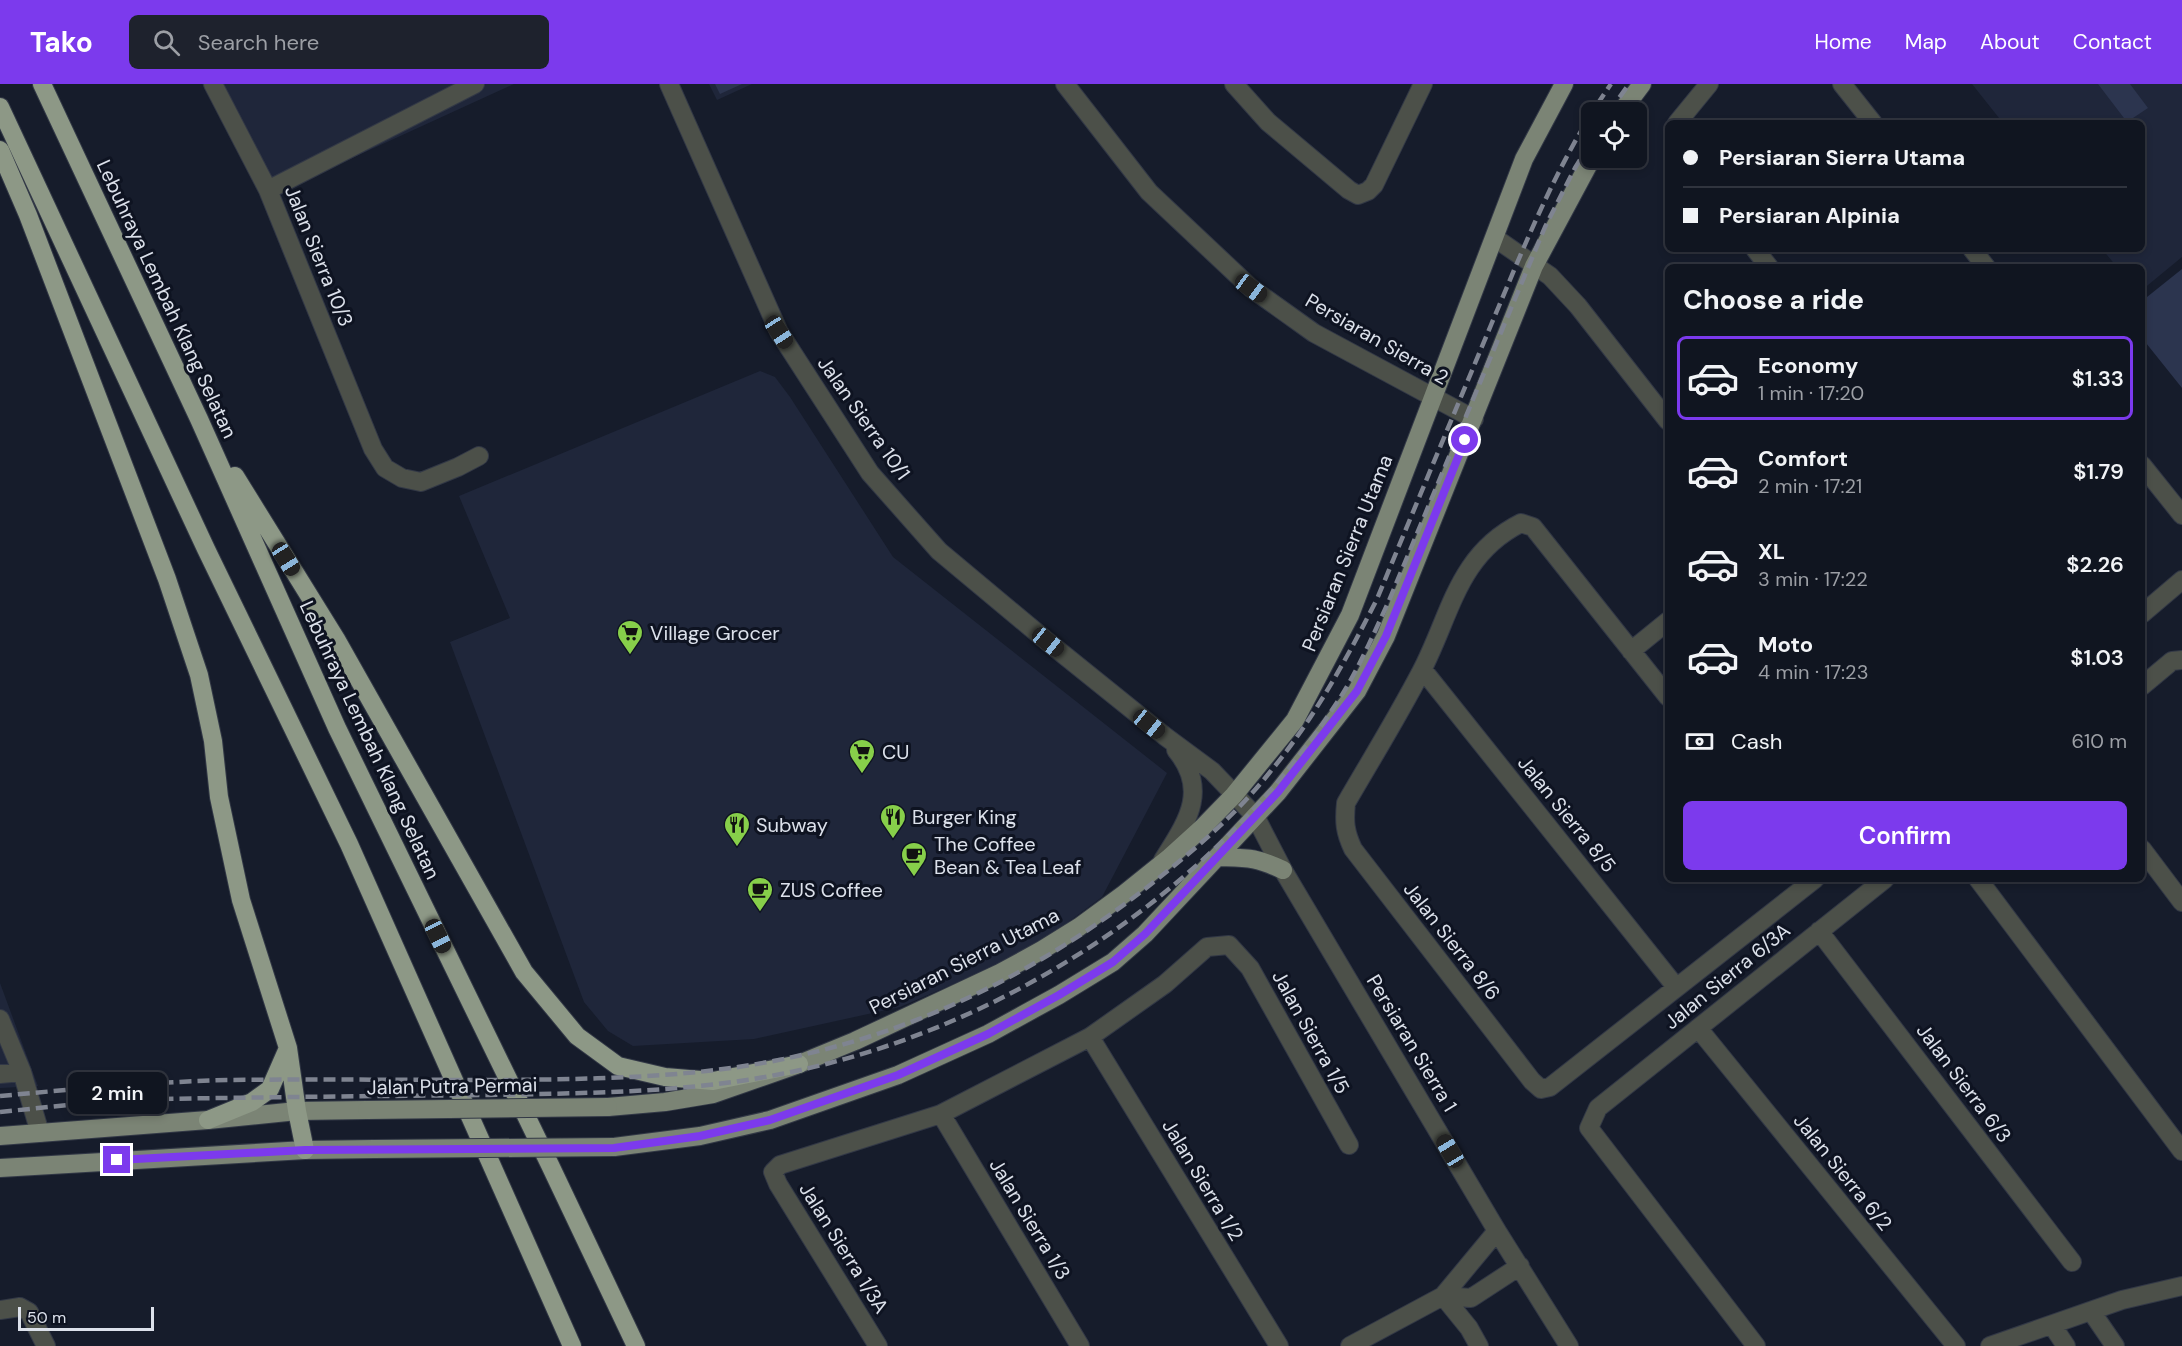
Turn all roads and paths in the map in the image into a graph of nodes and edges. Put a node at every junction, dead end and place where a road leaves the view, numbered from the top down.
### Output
1 (42, 84) edge
2 (213, 84) edge
3 (475, 84) edge
4 (669, 84) edge
5 (1065, 84) edge
6 (1234, 84) edge
7 (1423, 84) edge
8 (1564, 84) edge
9 (1642, 84) edge
10 (1709, 84) edge
11 (1842, 84) edge
12 (452, 89) edge
13 (1628, 102) edge
14 (0, 107) edge
15 (1679, 120) edge
16 (1871, 120) edge
17 (0, 150) edge
18 (1587, 168) edge
19 (268, 190) junction
20 (1495, 238) junction
21 (1757, 252) edge
22 (1974, 252) edge
23 (1767, 264) edge
24 (1984, 264) edge
25 (1534, 266) junction
26 (1434, 398) junction
27 (1665, 417) edge
28 (199, 419) junction
29 (1474, 419) junction
30 (479, 456) dead end
31 (2145, 469) edge
32 (2182, 515) edge
33 (2182, 580) edge
34 (2145, 611) edge
35 (1665, 623) edge
36 (1631, 651) junction
37 (2182, 660) edge
38 (1422, 670) junction
39 (2145, 684) edge
40 (1665, 693) edge
41 (1166, 737) junction
42 (1234, 795) junction
43 (1255, 816) junction
44 (2145, 853) edge
45 (1219, 857) junction
46 (1159, 866) junction
47 (1283, 870) junction
48 (1810, 882) edge
49 (1881, 882) edge
50 (1979, 882) edge
51 (2182, 902) edge
52 (1819, 931) junction
53 (1676, 987) junction
54 (0, 1019) edge
55 (1698, 1028) junction
56 (1090, 1037) junction
57 (288, 1048) junction
58 (799, 1064) junction
59 (22, 1072) junction
60 (0, 1074) edge
61 (608, 1107) joint
62 (297, 1111) junction
63 (941, 1114) junction
64 (208, 1120) junction
65 (40, 1133) junction
66 (0, 1136) edge
67 (1349, 1145) dead end
68 (305, 1150) junction
69 (2182, 1151) edge
70 (0, 1168) edge
71 (1497, 1232) junction
72 (2072, 1262) dead end
73 (1520, 1266) junction
74 (2182, 1286) edge
75 (1443, 1296) junction
76 (0, 1310) edge
77 (2091, 1311) junction
78 (2052, 1325) junction
79 (1954, 1345) edge
80 (46, 1346) edge
81 (572, 1346) edge
82 (636, 1346) edge
83 (878, 1346) edge
84 (1080, 1346) edge
85 (1279, 1346) edge
86 (1350, 1346) edge
87 (1479, 1346) edge
88 (1569, 1346) edge
89 (1756, 1346) edge
90 (1990, 1346) edge
91 (2066, 1346) edge
92 (2115, 1346) edge

1 - 28 highway, Lebuhraya Lembah Klang Selatan
2 - 19 street, Jalan Sierra 10/3
3 - 12 street
4 - 41 street, Jalan Sierra 10/1
5 - 26 street, Persiaran Sierra 2
6 - 7 street
8 - 20 main road, Persiaran Sierra Utama
9 - 13 main road
10 - 15 street
11 - 16 street
12 - 19 street
14 - 81 highway
17 - 57 highway
18 - 25 main road
19 - 30 street, Jalan Sierra 10/3
20 - 25 street
20 - 26 main road, Persiaran Sierra Utama
21 - 23 street
22 - 24 street
25 - 27 street
25 - 29 main road
26 - 29 street, Persiaran Sierra 2
26 - 42 main road, Persiaran Sierra Utama
28 - 58 highway
28 - 82 highway, Lebuhraya Lembah Klang Selatan
29 - 43 main road
31 - 32 street
33 - 34 street
35 - 36 street
36 - 38 street
36 - 40 street
37 - 39 street
38 - 53 street, Jalan Sierra 8/5
38 - 53 street, Jalan Sierra 8/6
41 - 42 street, Jalan Sierra 10/1
41 - 46 street
42 - 43 street, Persiaran Sierra 1
42 - 46 main road, Persiaran Sierra Utama
43 - 45 main road
43 - 47 street, Persiaran Sierra 1
44 - 51 street
45 - 47 main road
45 - 68 main road, bridge
46 - 58 main road, Persiaran Sierra Utama
47 - 71 street, Persiaran Sierra 1
48 - 53 street
49 - 52 street, Jalan Sierra 6/3A
50 - 69 street
52 - 55 street, Jalan Sierra 6/3A
52 - 72 street, Jalan Sierra 6/3
54 - 59 street
55 - 79 street, Jalan Sierra 6/2
55 - 89 street, Jalan Sierra 6/3A
56 - 63 street
56 - 67 street, Jalan Sierra 1/5
56 - 85 street, Jalan Sierra 1/2
57 - 62 highway
57 - 64 highway
58 - 61 main road, Persiaran Sierra Utama
59 - 60 street
59 - 65 street
61 - 62 main road, Jalan Putra Permai, bridge
62 - 64 main road, Jalan Putra Permai
62 - 68 highway
63 - 83 street, Jalan Sierra 1/3A
63 - 84 street, Jalan Sierra 1/3
64 - 65 main road, Jalan Putra Permai
65 - 66 main road, Jalan Putra Permai
68 - 70 main road
71 - 73 street, Persiaran Sierra 1
71 - 75 street
73 - 75 street
73 - 88 street, Persiaran Sierra 1
74 - 77 street
75 - 86 street
75 - 87 street
76 - 80 street
77 - 78 street
77 - 92 street
78 - 90 street
78 - 91 street

